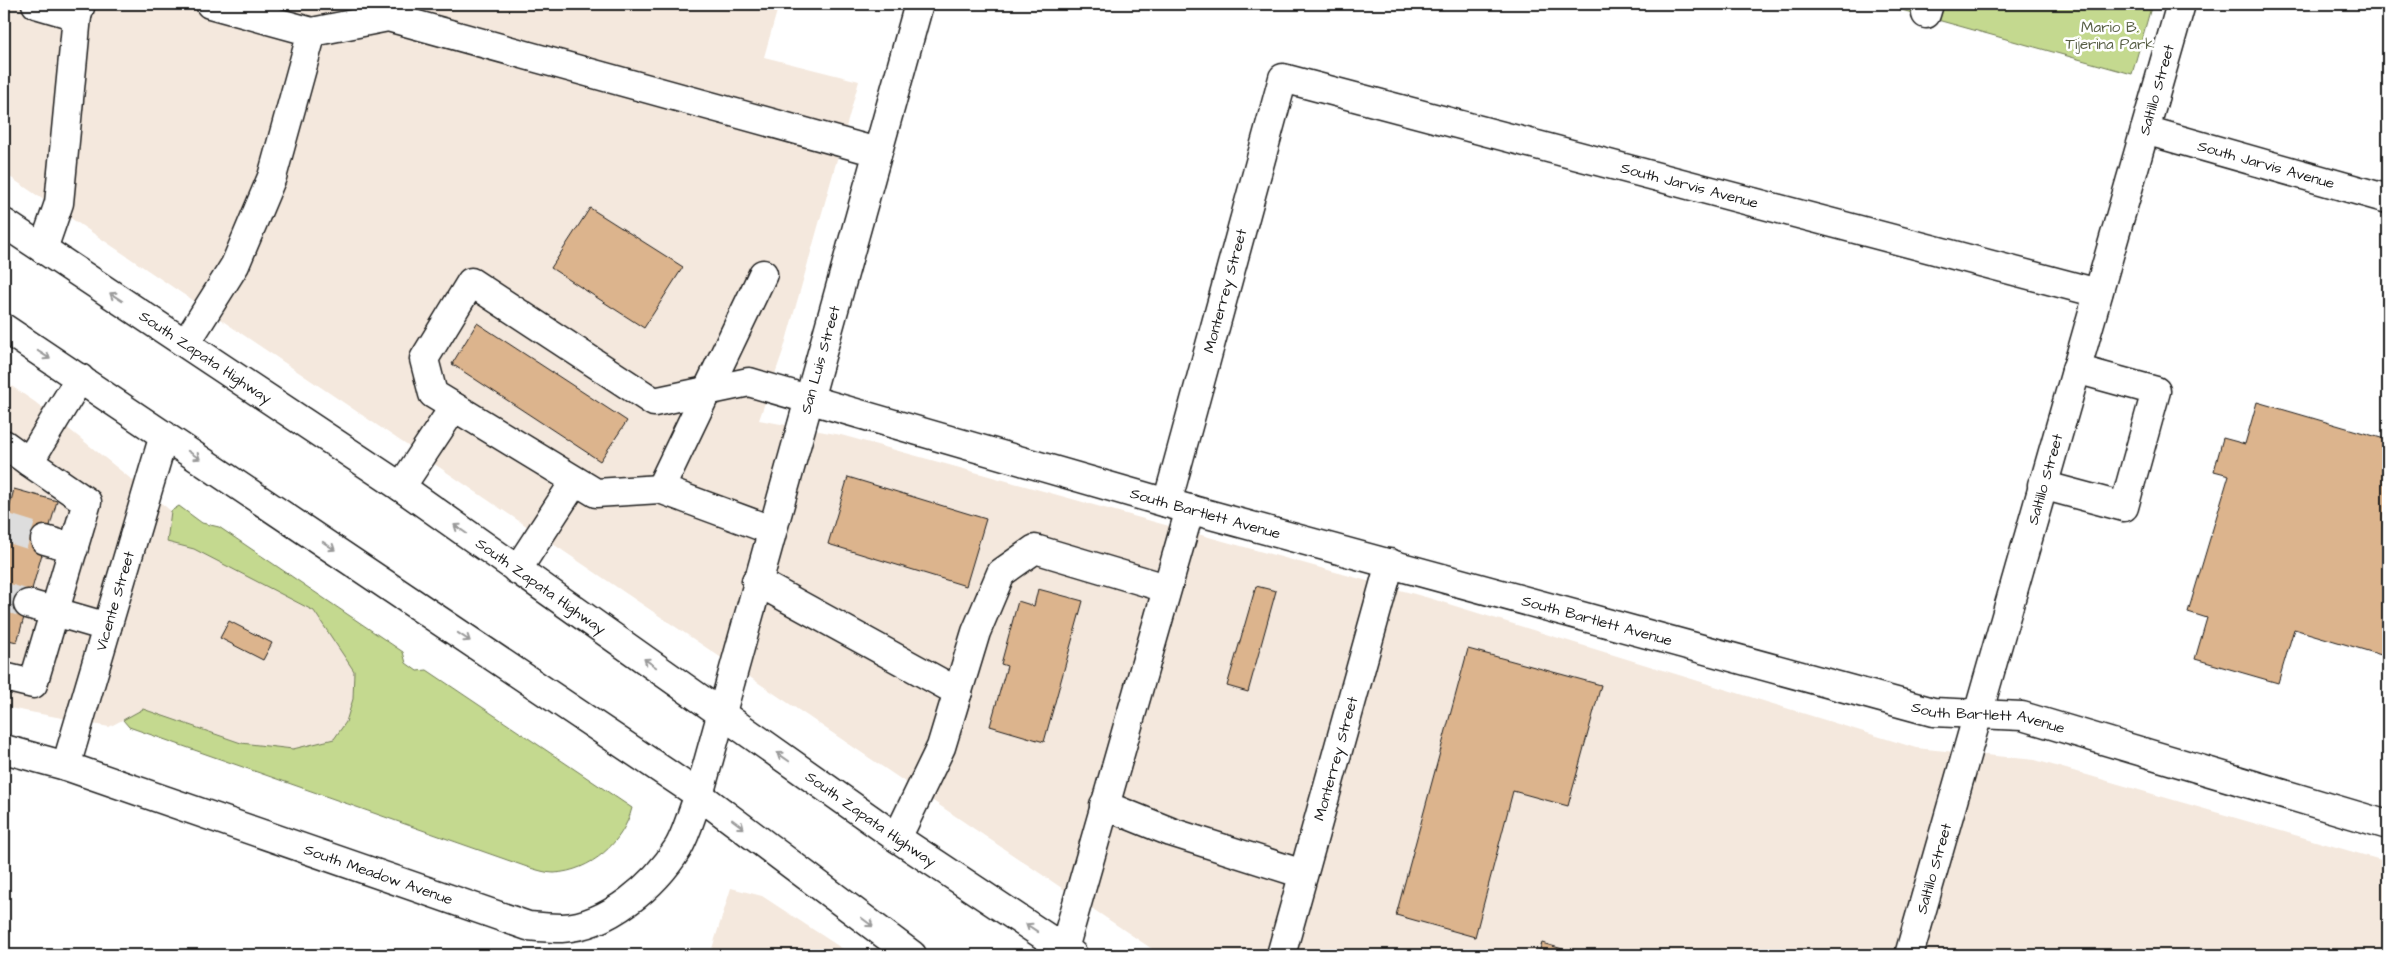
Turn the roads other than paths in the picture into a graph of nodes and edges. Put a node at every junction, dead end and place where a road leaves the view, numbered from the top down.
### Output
1 (36, 4) edge
2 (210, 4) edge
3 (919, 4) edge
4 (2181, 4) edge
5 (79, 10) edge
6 (312, 32) junction
7 (1283, 78) joint
8 (2145, 130) junction
9 (877, 152) junction
10 (2388, 199) edge
11 (4, 223) edge
12 (42, 249) junction
13 (763, 274) dead end
14 (2098, 293) junction
15 (4, 328) edge
16 (186, 343) junction
17 (2076, 369) junction
18 (80, 378) junction
19 (707, 391) junction
20 (807, 399) junction
21 (454, 407) junction
22 (164, 435) junction
23 (4, 444) edge
24 (29, 462) junction
25 (575, 481) junction
26 (2042, 485) junction
27 (401, 487) junction
28 (660, 490) junction
29 (1179, 506) junction
30 (771, 530) junction
31 (45, 540) tunnel mouth
32 (74, 548) junction
33 (1390, 563) junction
34 (517, 570) junction
35 (756, 581) junction
36 (1166, 588) junction
37 (28, 604) tunnel mouth
38 (54, 612) junction
39 (107, 627) junction
40 (4, 677) edge
41 (958, 692) junction
42 (721, 713) junction
43 (1978, 714) junction
44 (4, 749) edge
45 (66, 766) junction
46 (699, 795) junction
47 (1104, 805) junction
48 (2388, 825) edge
49 (897, 838) junction
50 (1303, 874) junction
51 (1069, 952) edge
52 (1286, 954) edge
53 (912, 955) edge
54 (1909, 955) edge

1 - 5 street
2 - 6 street
3 - 9 street, San Luis Street
4 - 8 street, Saltillo Street
5 - 12 street
6 - 9 street
6 - 16 street
7 - 14 street, South Jarvis Avenue
7 - 29 street, Monterrey Street
8 - 10 street, South Jarvis Avenue
8 - 14 street, Saltillo Street
9 - 20 street, San Luis Street
11 - 12 street, South Zapata Highway
16 -> 12 street, South Zapata Highway
13 - 19 street
14 - 17 street, Saltillo Street
15 -> 18 street
16 - 27 street, South Zapata Highway
17 - 26 street, Saltillo Street
17 - 26 street
18 - 22 street
18 - 24 street
19 - 20 street, South Bartlett Avenue
19 - 21 street, South Bartlett Avenue
19 - 28 street
20 - 29 street, South Bartlett Avenue
20 - 30 street, San Luis Street
21 - 25 street
21 - 27 street
22 - 39 street, Vicente Street
22 -> 46 street
23 - 24 street
24 - 32 street
25 - 28 street
25 - 34 street
26 - 43 street, Saltillo Street
34 -> 27 street, South Zapata Highway
28 - 30 street
29 - 33 street, South Bartlett Avenue
29 - 36 street, Monterrey Street
30 - 35 street, San Luis Street
31 - 32 street
32 - 38 street
33 - 43 street, South Bartlett Avenue
33 - 50 street, Monterrey Street
42 -> 34 street, South Zapata Highway
35 - 41 street
35 - 42 street, San Luis Street
36 - 41 street
36 - 47 street, Monterrey Street
37 - 38 street
38 - 39 street
38 - 40 street
39 - 45 street, Vicente Street
41 - 49 street
42 - 46 street, South Meadow Avenue
49 -> 42 street, South Zapata Highway
43 - 48 street, South Bartlett Avenue
43 - 54 street, Saltillo Street
44 - 45 street, South Meadow Avenue
45 - 46 street, South Meadow Avenue
46 -> 53 street
47 - 50 street
47 - 51 street, Monterrey Street
51 -> 49 street, South Zapata Highway
50 - 52 street, Monterrey Street

